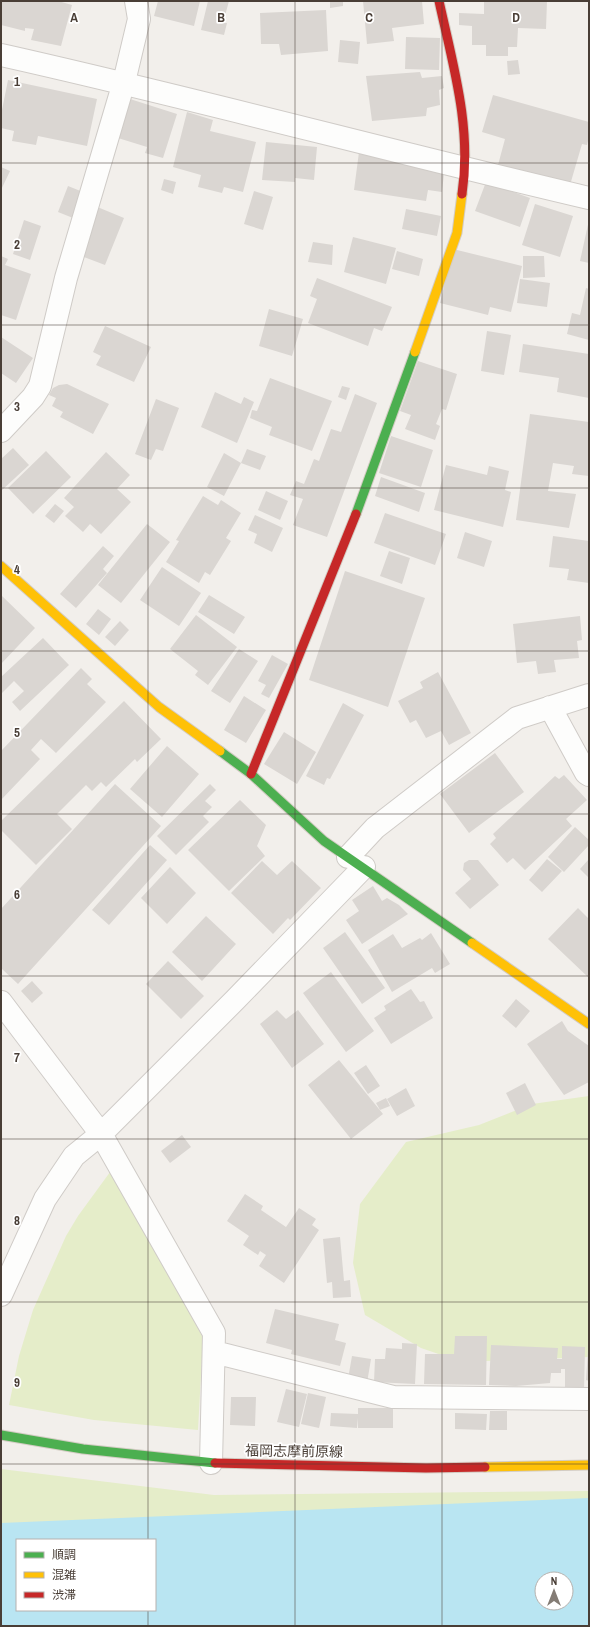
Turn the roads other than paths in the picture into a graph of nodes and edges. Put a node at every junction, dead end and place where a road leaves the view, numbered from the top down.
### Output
1 (136, 1) edge
2 (439, 1) edge
3 (1, 55) edge
4 (124, 82) junction
5 (466, 169) junction
6 (589, 198) edge
7 (1, 431) edge
8 (1, 566) edge
9 (589, 695) edge
10 (550, 707) junction
11 (251, 774) junction
12 (589, 775) edge
13 (356, 862) junction
14 (1, 1002) edge
15 (589, 1024) edge
16 (101, 1134) junction
17 (1, 1295) edge
18 (214, 1352) junction
19 (589, 1399) edge
20 (1, 1435) edge
21 (211, 1463) junction
22 (589, 1465) edge

1 - 4 street
2 - 5 street
3 - 4 street
4 - 5 street
4 - 7 street
5 - 6 street
5 - 11 street
8 - 11 street
9 - 10 street
10 - 12 street
10 - 13 street
11 - 13 street
13 - 15 street
13 - 16 street
14 - 16 street
16 - 17 street
16 - 18 street
18 - 19 street
18 - 21 street
20 - 21 street, 福岡志摩前原線
21 - 22 street, 福岡志摩前原線

